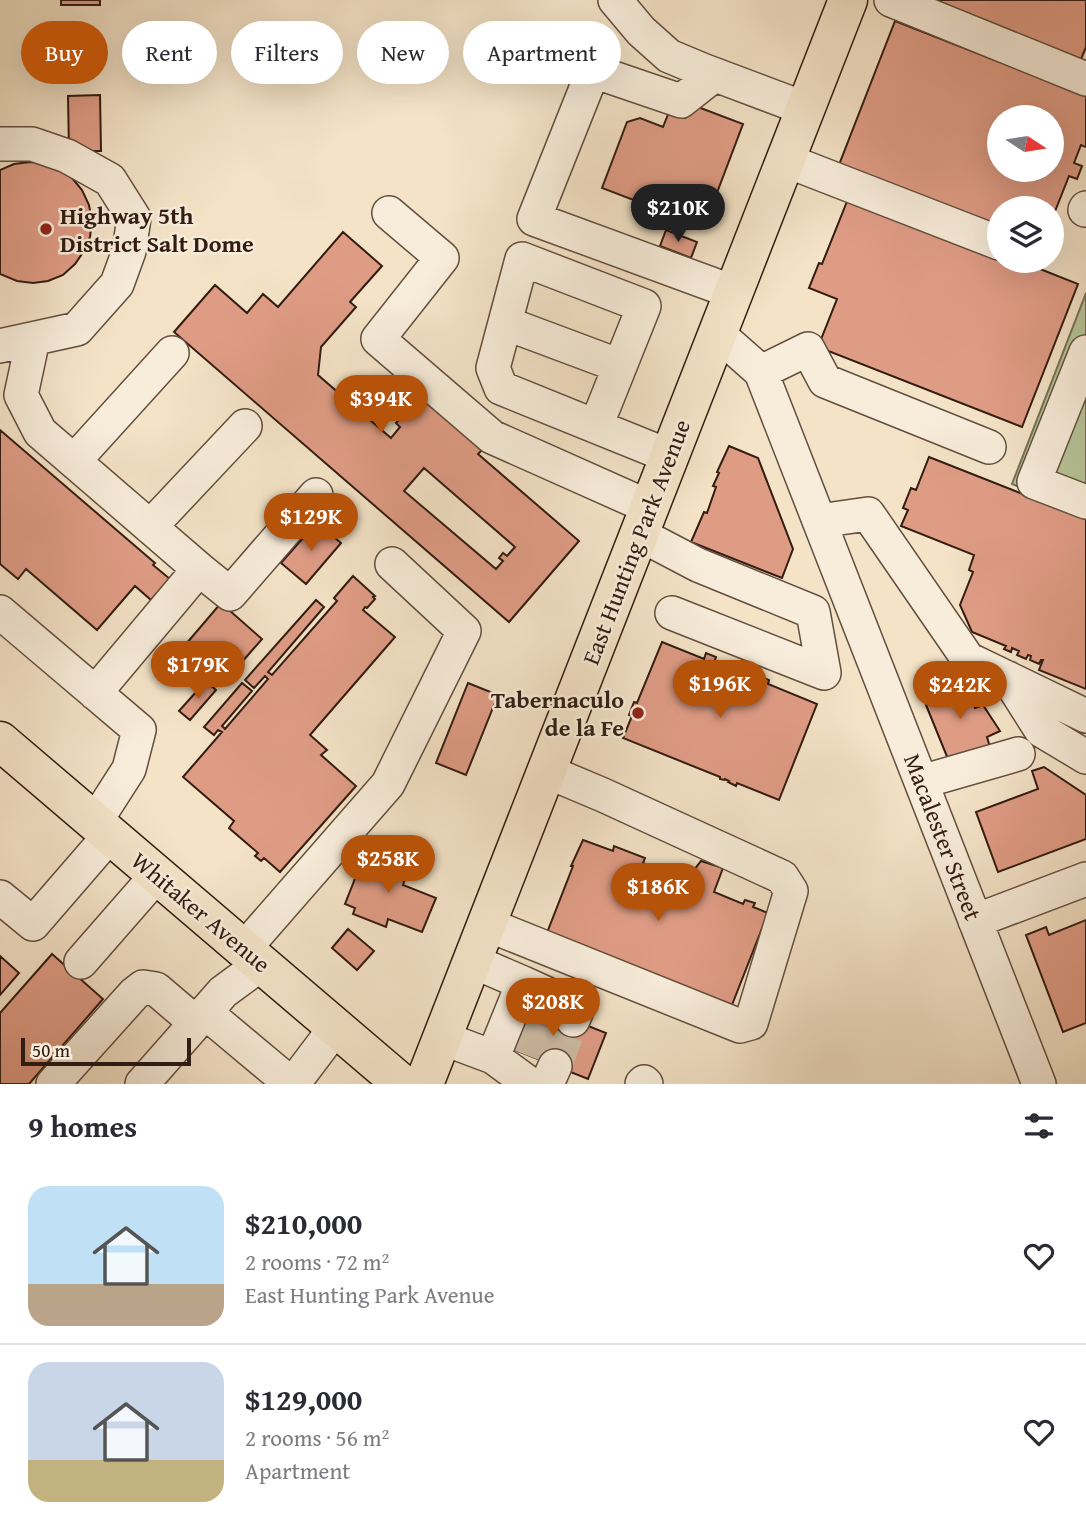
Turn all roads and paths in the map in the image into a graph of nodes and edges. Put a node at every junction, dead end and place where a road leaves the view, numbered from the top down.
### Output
1 (615, 0) edge
2 (848, 0) edge
3 (891, 0) edge
4 (714, 75) junction
5 (1086, 79) edge
6 (806, 109) junction
7 (0, 144) edge
8 (785, 160) junction
9 (389, 213) dead end
10 (987, 238) edge
11 (733, 292) junction
12 (505, 323) junction
13 (717, 333) junction
14 (33, 339) junction
15 (0, 346) edge
16 (1086, 352) edge
17 (172, 353) dead end
18 (620, 366) junction
19 (761, 372) junction
20 (245, 426) dead end
21 (596, 426) junction
22 (989, 447) dead end
23 (669, 456) junction
24 (74, 461) junction
25 (316, 495) dead end
26 (1086, 502) edge
27 (644, 520) junction
28 (819, 521) junction
29 (150, 527) junction
30 (392, 564) dead end
31 (199, 569) junction
32 (0, 612) edge
33 (672, 613) dead end
34 (1007, 678) junction
35 (95, 693) junction
36 (1086, 716) edge
37 (0, 741) edge
38 (1018, 754) dead end
39 (1086, 757) edge
40 (546, 771) junction
41 (921, 782) junction
42 (103, 829) junction
43 (157, 875) junction
44 (1086, 879) edge
45 (0, 897) edge
46 (975, 921) junction
47 (486, 924) junction
48 (253, 957) junction
49 (472, 961) junction
50 (81, 962) dead end
51 (201, 1018) junction
52 (336, 1027) junction
53 (442, 1038) junction
54 (528, 1073) edge
55 (157, 1079) edge
56 (53, 1084) edge
57 (292, 1084) edge
58 (402, 1084) edge
59 (424, 1084) edge
60 (1039, 1084) edge

1 - 4 street
2 - 6 main road, East Hunting Park Avenue
3 - 5 street
4 - 6 street
4 - 11 street
6 - 8 main road, East Hunting Park Avenue
7 - 14 street
8 - 10 street
8 - 11 main road, East Hunting Park Avenue
9 - 27 street
11 - 13 main road, East Hunting Park Avenue
12 - 18 street
12 - 18 street
12 - 21 street
13 - 19 street, Macalester Street
13 - 23 main road, East Hunting Park Avenue
14 - 15 street
14 - 24 street
16 - 26 street
17 - 24 street
18 - 21 street
19 - 22 street
19 - 28 street, Macalester Street
20 - 29 street
21 - 23 street
23 - 27 main road, East Hunting Park Avenue
24 - 29 street
25 - 31 street
27 - 33 street
27 - 40 main road, East Hunting Park Avenue
28 - 34 street
28 - 41 street, Macalester Street
29 - 31 street
30 - 48 street
31 - 35 street
32 - 35 street
34 - 36 street
34 - 39 street
35 - 42 street
37 - 42 main road, Whitaker Avenue
38 - 41 street
40 - 47 main road, East Hunting Park Avenue
40 - 47 street
41 - 46 street, Macalester Street
42 - 43 main road, Whitaker Avenue
42 - 45 street
43 - 48 main road, Whitaker Avenue
43 - 50 street
44 - 46 street
46 - 60 street, Macalester Street
47 - 49 main road, East Hunting Park Avenue
48 - 51 street
48 - 52 main road, Whitaker Avenue
49 - 53 main road, East Hunting Park Avenue
49 - 54 street
51 - 55 street
51 - 56 street
51 - 57 street
52 - 57 street
52 - 58 main road, Whitaker Avenue
53 - 54 street
53 - 59 main road, East Hunting Park Avenue

